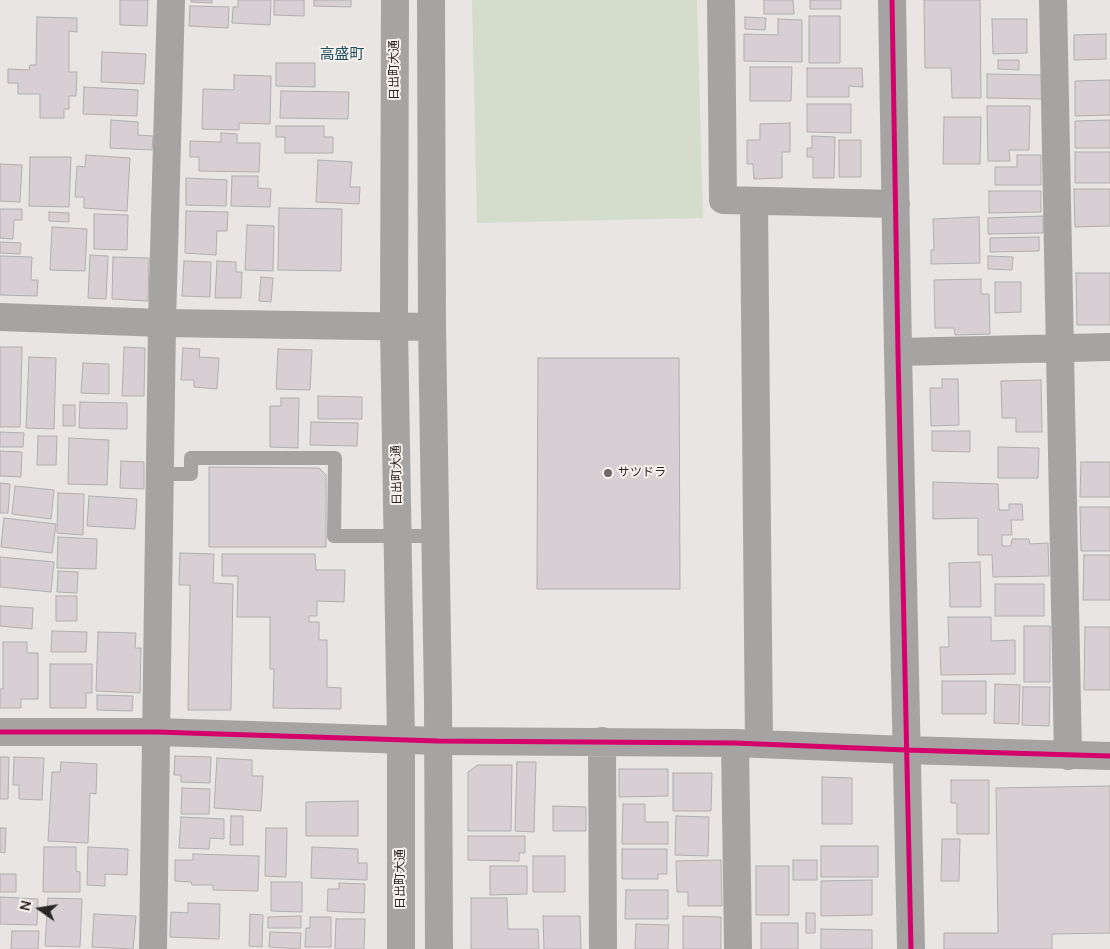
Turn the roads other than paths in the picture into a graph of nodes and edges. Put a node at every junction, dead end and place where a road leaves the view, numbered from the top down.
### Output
1 (171, 0) edge
2 (395, 0) edge
3 (430, 0) edge
4 (721, 0) edge
5 (892, 0) edge
6 (1053, 0) edge
7 (754, 201) junction
8 (896, 204) junction
9 (0, 317) edge
10 (162, 323) junction
11 (394, 327) junction
12 (432, 327) junction
13 (1110, 347) edge
14 (1061, 349) junction
15 (898, 352) junction
16 (160, 474) junction
17 (398, 536) junction
18 (435, 536) junction
19 (0, 732) edge
20 (157, 732) junction
21 (401, 740) junction
22 (438, 741) junction
23 (602, 741) junction
24 (747, 743) junction
25 (906, 750) junction
26 (1068, 756) junction
27 (1110, 756) edge
28 (153, 949) edge
29 (401, 949) edge
30 (439, 949) edge
31 (603, 949) edge
32 (738, 949) edge
33 (910, 949) edge

1 - 10 street
2 - 11 street, 日出町大通
3 - 12 street
4 - 7 street
5 - 8 street
6 - 14 street
7 - 8 street
7 - 24 street
8 - 15 street
9 - 10 street
10 - 11 street
10 - 16 street
11 - 12 street
11 - 17 street, 日出町大通
12 - 18 street
13 - 14 street
14 - 15 street
14 - 26 street
15 - 25 street
16 - 17 lane
16 - 20 street
17 - 18 lane
17 - 21 street, 日出町大通
18 - 22 street
19 - 20 street
20 - 21 street
20 - 28 street
21 - 22 street
21 - 29 street, 日出町大通
22 - 23 street
22 - 30 street
23 - 24 street
23 - 31 street
24 - 25 street
24 - 32 street
25 - 26 street
25 - 33 street
26 - 27 street

